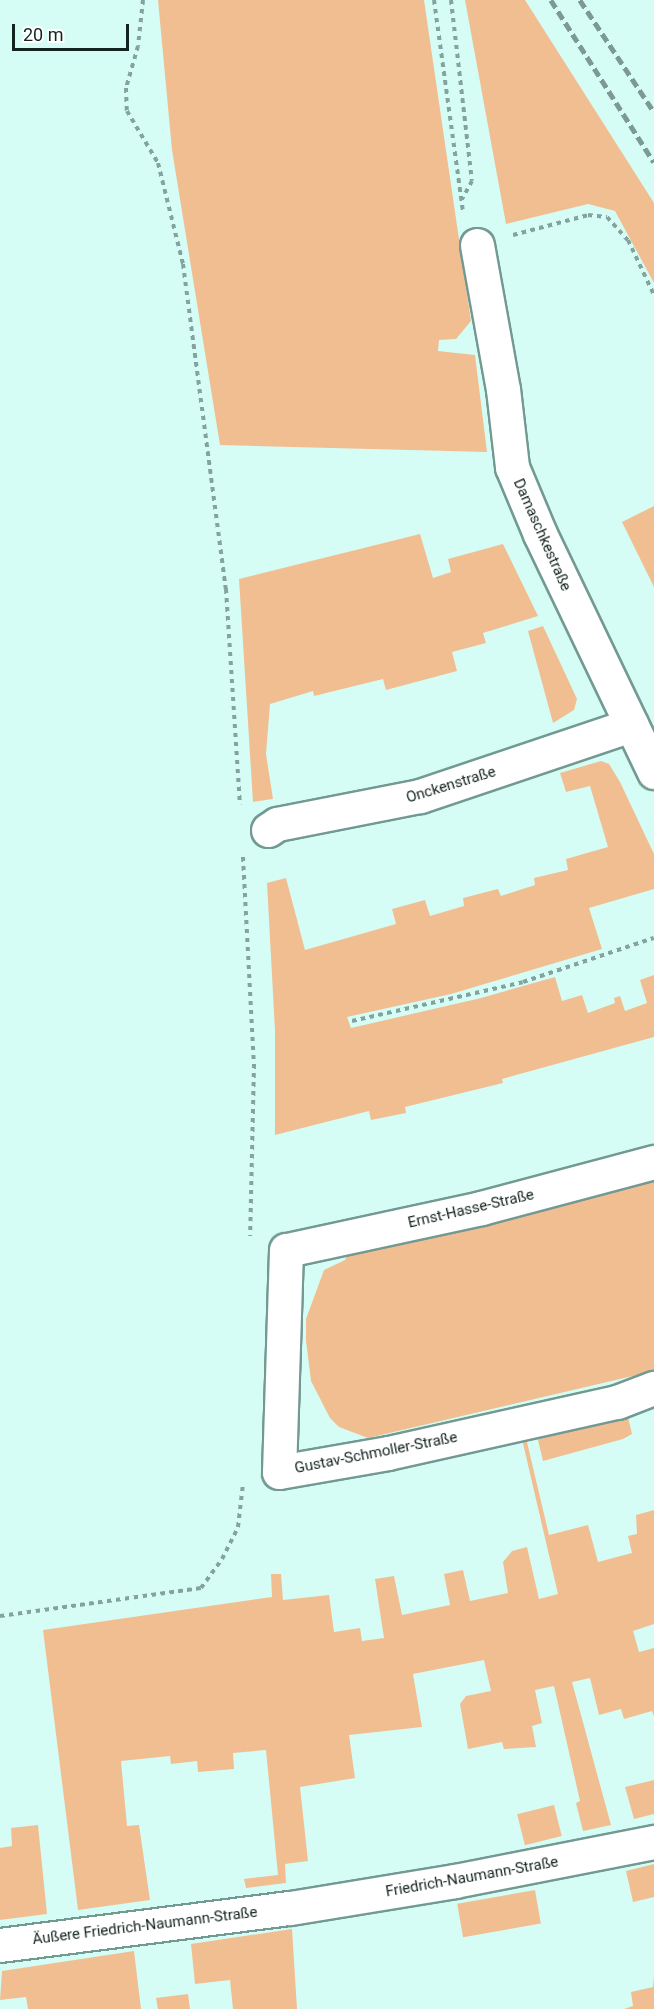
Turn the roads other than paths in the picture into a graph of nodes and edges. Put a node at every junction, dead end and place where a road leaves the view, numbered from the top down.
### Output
1 (477, 245) road end
2 (631, 724) junction
3 (654, 772) edge
4 (254, 823) road end
5 (654, 1162) edge
6 (286, 1250) joint
7 (654, 1388) edge
8 (654, 1842) edge
9 (290, 1908) joint
10 (0, 1945) edge

1 - 2 street, Damaschkestraße
2 - 3 street, Damaschkestraße
2 - 4 street, Onckenstraße
5 - 6 street, Ernst-Hasse-Straße
6 - 7 street, Gustav-Schmoller-Straße
8 - 9 street, Friedrich-Naumann-Straße
9 - 10 street, Äußere Friedrich-Naumann-Straße

